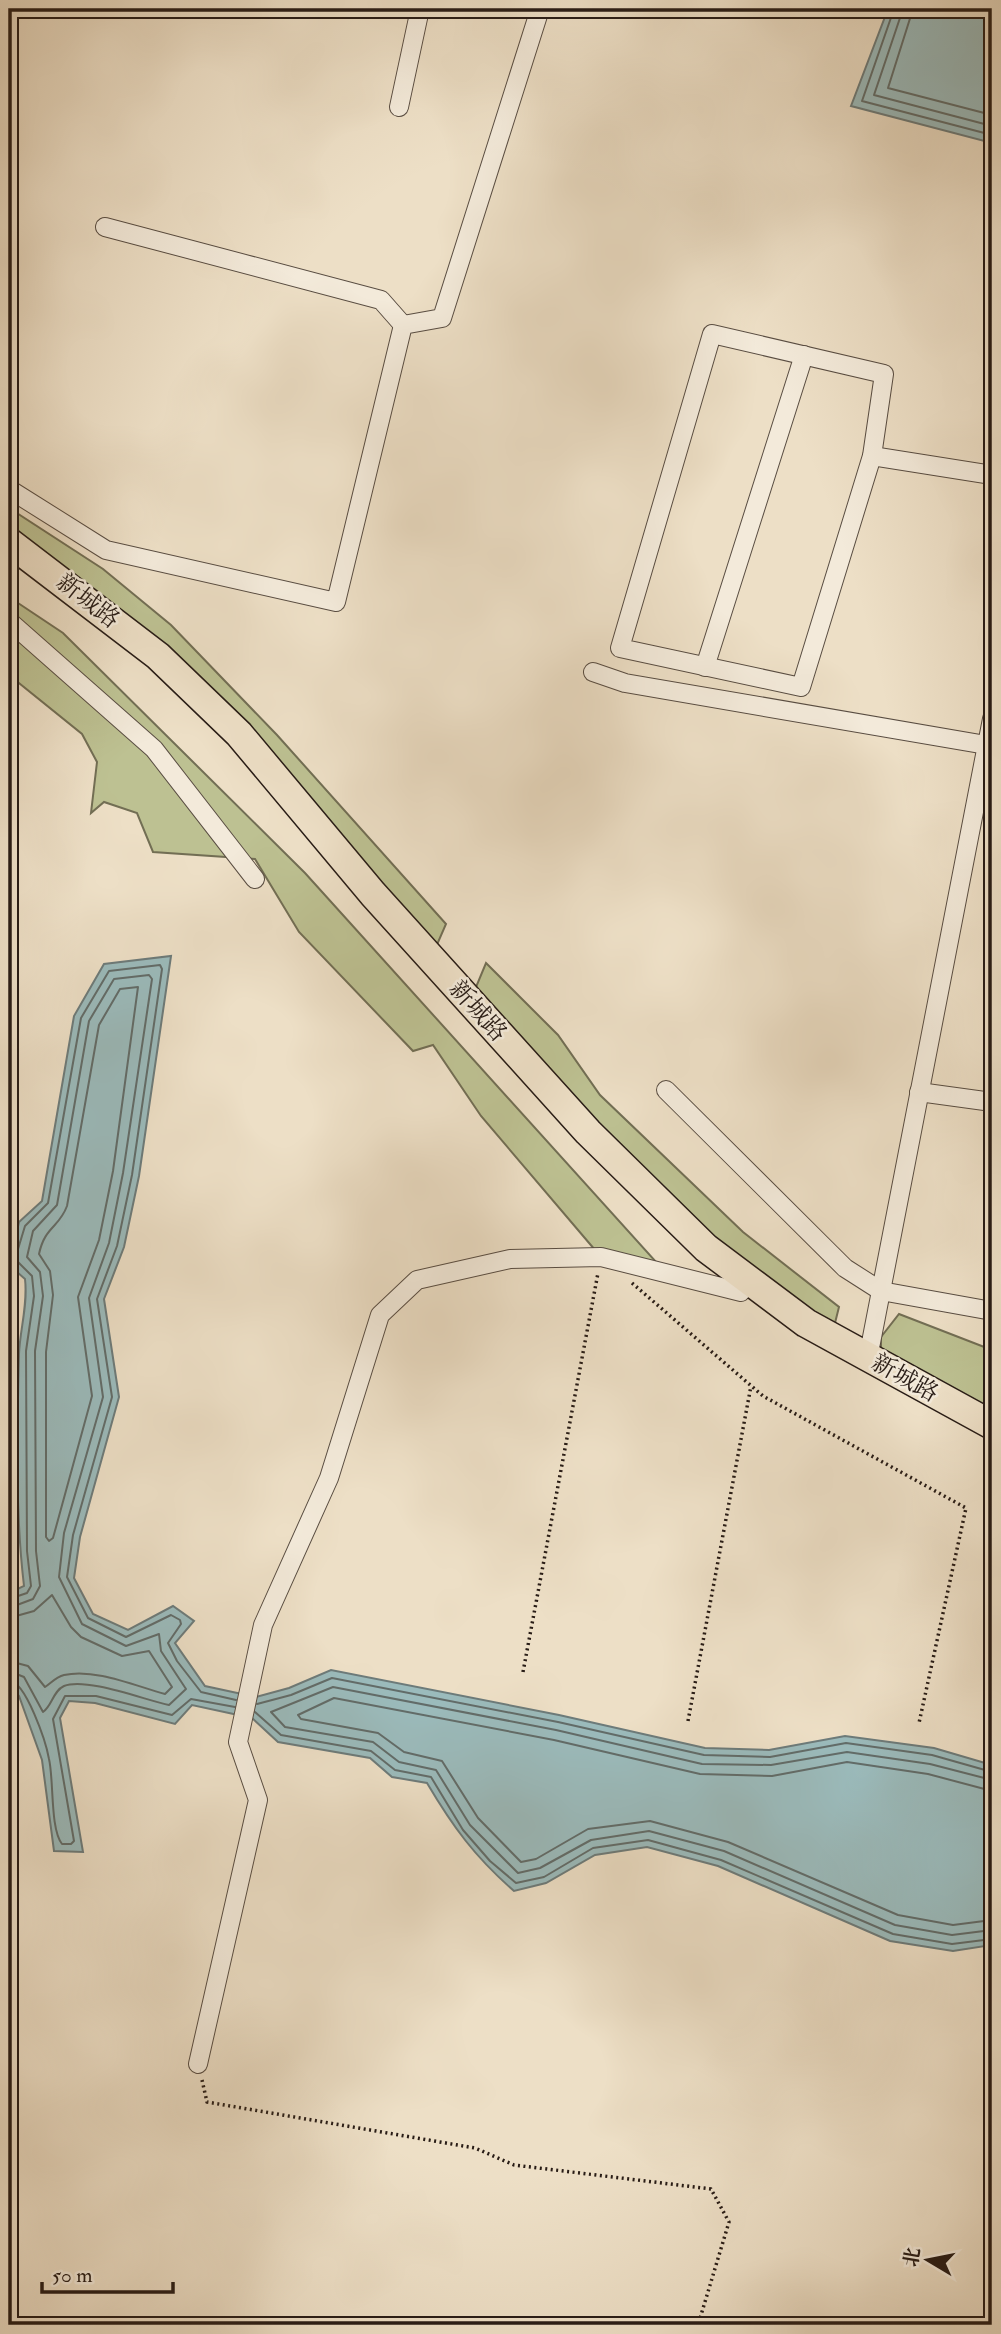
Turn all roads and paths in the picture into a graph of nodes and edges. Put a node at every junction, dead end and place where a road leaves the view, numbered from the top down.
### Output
1 (420, 9) edge
2 (540, 9) edge
3 (399, 107) dead end
4 (104, 227) dead end
5 (403, 325) junction
6 (804, 355) junction
7 (872, 456) junction
8 (992, 475) edge
9 (9, 489) edge
10 (9, 542) edge
11 (9, 559) edge
12 (9, 621) edge
13 (705, 667) junction
14 (593, 672) dead end
15 (992, 719) edge
16 (990, 745) edge
17 (255, 879) dead end
18 (666, 1090) dead end
19 (919, 1093) junction
20 (992, 1102) edge
21 (601, 1257) junction
22 (631, 1283) dead end
23 (881, 1291) junction
24 (741, 1292) junction
25 (992, 1311) edge
26 (868, 1358) junction
27 (751, 1386) junction
28 (992, 1425) edge
29 (992, 1440) edge
30 (523, 1672) dead end
31 (688, 1721) dead end
32 (919, 1723) dead end
33 (198, 2064) joint
34 (698, 2325) edge

1 - 3 street
2 - 5 street
4 - 5 street
5 - 9 street
6 - 7 street
6 - 13 street
6 - 13 street
7 - 8 street
7 - 13 street
10 - 26 main road, 新城路
11 - 24 main road, 新城路
12 - 17 street
14 - 16 street
15 - 16 street
16 - 19 street
18 - 23 street
19 - 20 street
19 - 23 street
21 - 24 street
21 - 30 path
21 - 33 street
22 - 27 path
23 - 25 street
23 - 26 street
24 - 29 main road, 新城路
26 - 28 main road, 新城路
27 - 31 path
27 - 32 path
33 - 34 path

